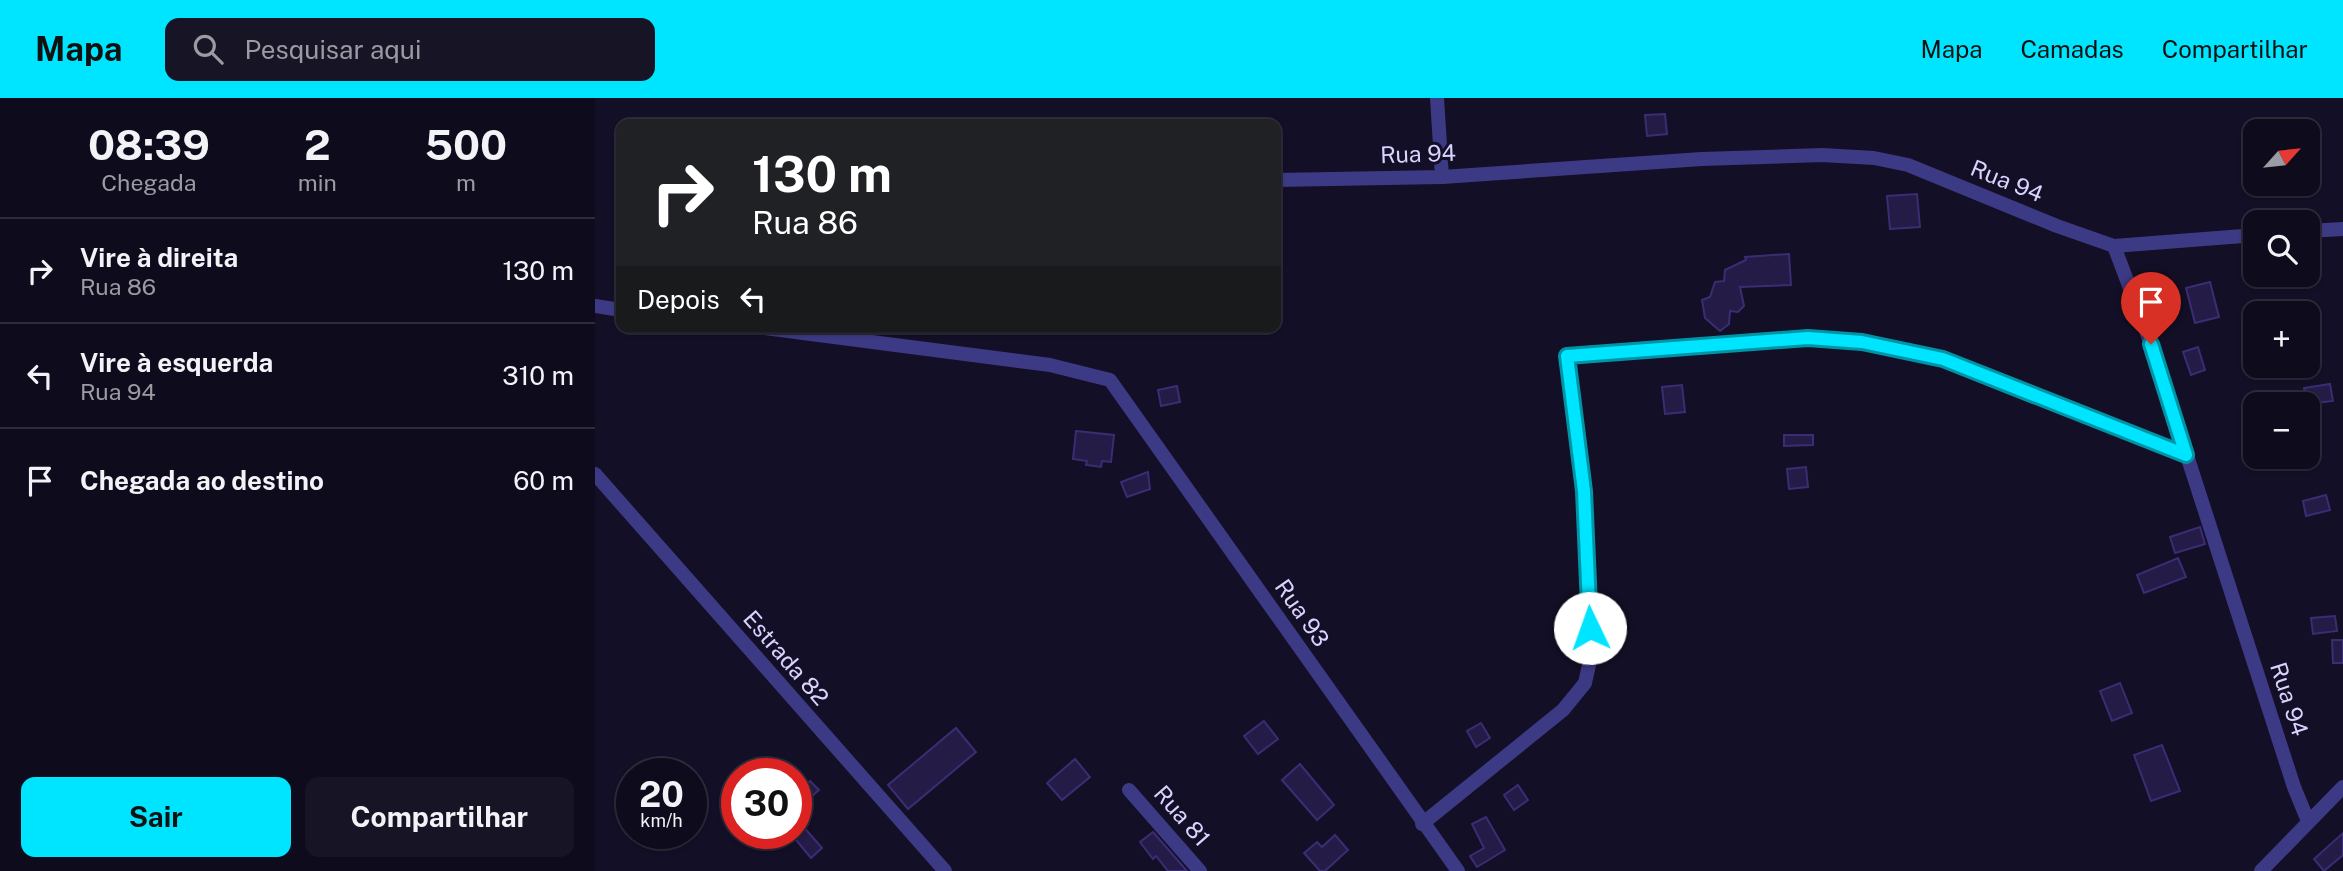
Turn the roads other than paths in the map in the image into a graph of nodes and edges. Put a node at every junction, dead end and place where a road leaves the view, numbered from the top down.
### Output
1 (1437, 98) edge
2 (1442, 177) junction
3 (1281, 180) edge
4 (2343, 229) edge
5 (2320, 230) edge
6 (2243, 235) edge
7 (2114, 246) junction
8 (595, 306) edge
9 (616, 309) edge
10 (802, 333) edge
11 (2186, 455) junction
12 (595, 474) edge
13 (2343, 787) edge
14 (1129, 790) dead end
15 (2308, 821) junction
16 (1422, 824) junction
17 (945, 871) edge
18 (1201, 871) edge
19 (1458, 871) edge
20 (2261, 871) edge

1 - 2 street
2 - 3 street, Rua 94
2 - 7 street, Rua 94
4 - 5 street
6 - 7 street
7 - 11 street, Rua 94
8 - 9 street
10 - 16 street, Rua 93
11 - 15 street, Rua 94
11 - 16 street
12 - 17 street, Estrada 82
13 - 15 street
14 - 18 street, Rua 81
15 - 20 street
16 - 19 street, Rua 93

